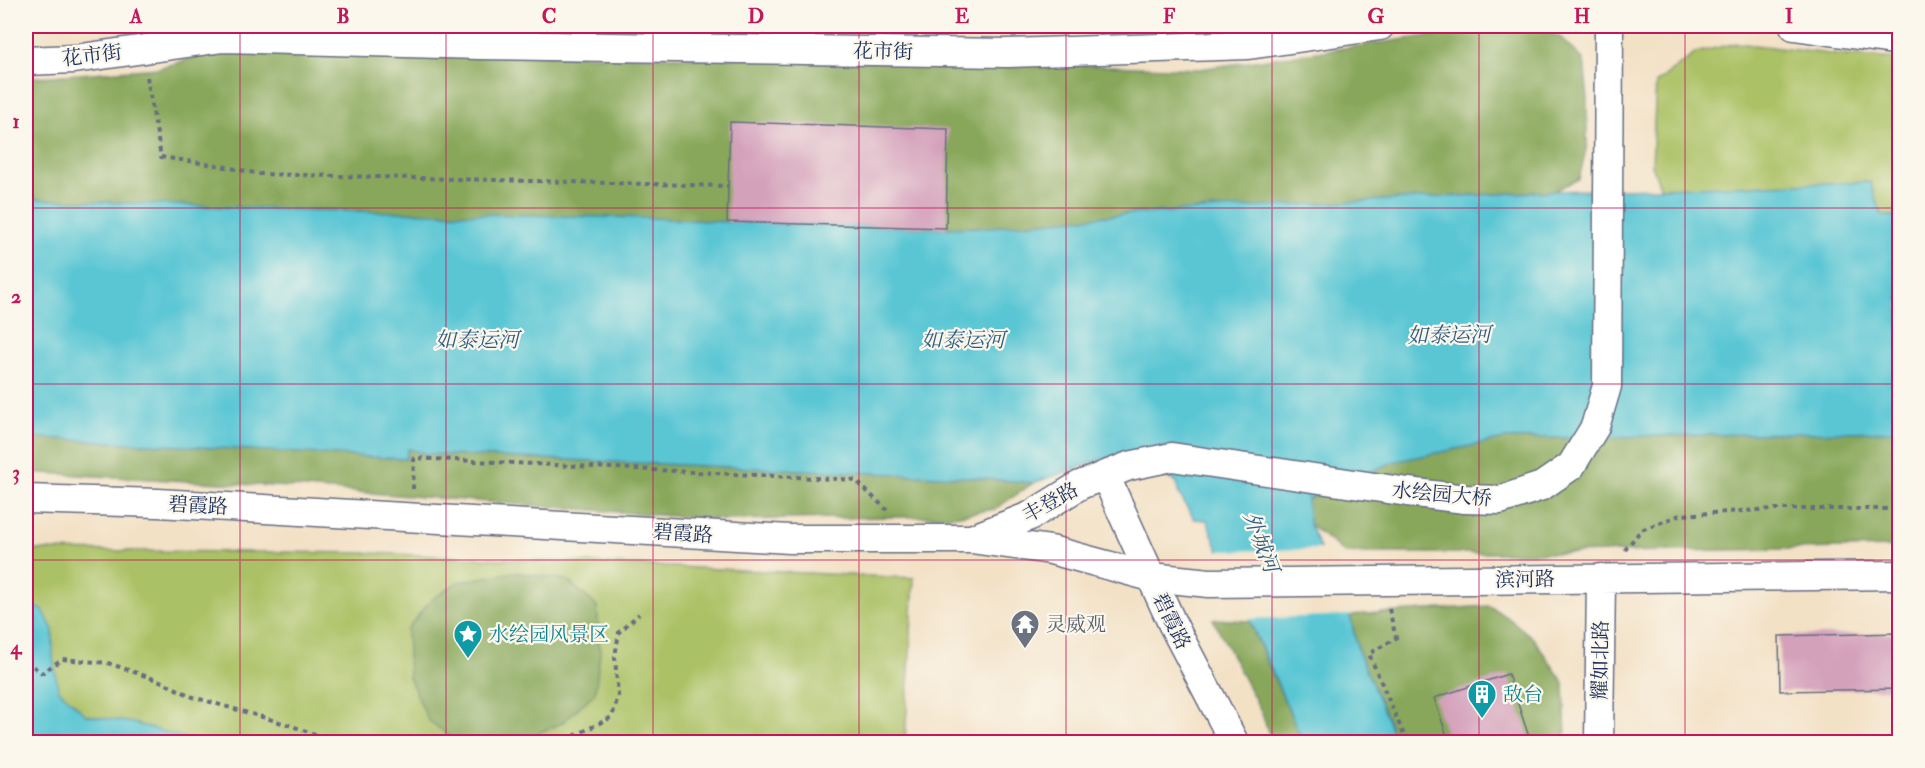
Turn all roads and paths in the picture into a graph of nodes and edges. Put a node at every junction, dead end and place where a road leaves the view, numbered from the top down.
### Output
1 (1380, 26) edge
2 (1609, 26) edge
3 (1794, 26) edge
4 (144, 37) edge
5 (1899, 41) edge
6 (26, 61) edge
7 (728, 186) dead end
8 (1117, 470) junction
9 (26, 499) edge
10 (1899, 507) edge
11 (888, 511) dead end
12 (411, 517) junction
13 (972, 539) junction
14 (1899, 575) edge
15 (1151, 577) junction
16 (1601, 578) junction
17 (1382, 582) junction
18 (639, 614) dead end
19 (26, 661) edge
20 (338, 742) edge
21 (568, 742) edge
22 (1234, 742) edge
23 (1407, 742) edge
24 (1599, 742) edge

1 - 4 street, 花市街
2 - 8 street, 水绘园大桥
3 - 5 street
4 - 6 street, 花市街
4 - 7 path
8 - 13 street, 丰登路
8 - 15 street
9 - 12 street, 碧霞路
10 - 16 path
11 - 12 path
12 - 13 street, 碧霞路
13 - 15 street, 碧霞路
14 - 16 street, 滨河路
15 - 17 street, 滨河路
15 - 22 street, 碧霞路
16 - 17 street, 滨河路
16 - 24 street, 耀如北路
17 - 23 path
18 - 21 path
19 - 20 path

